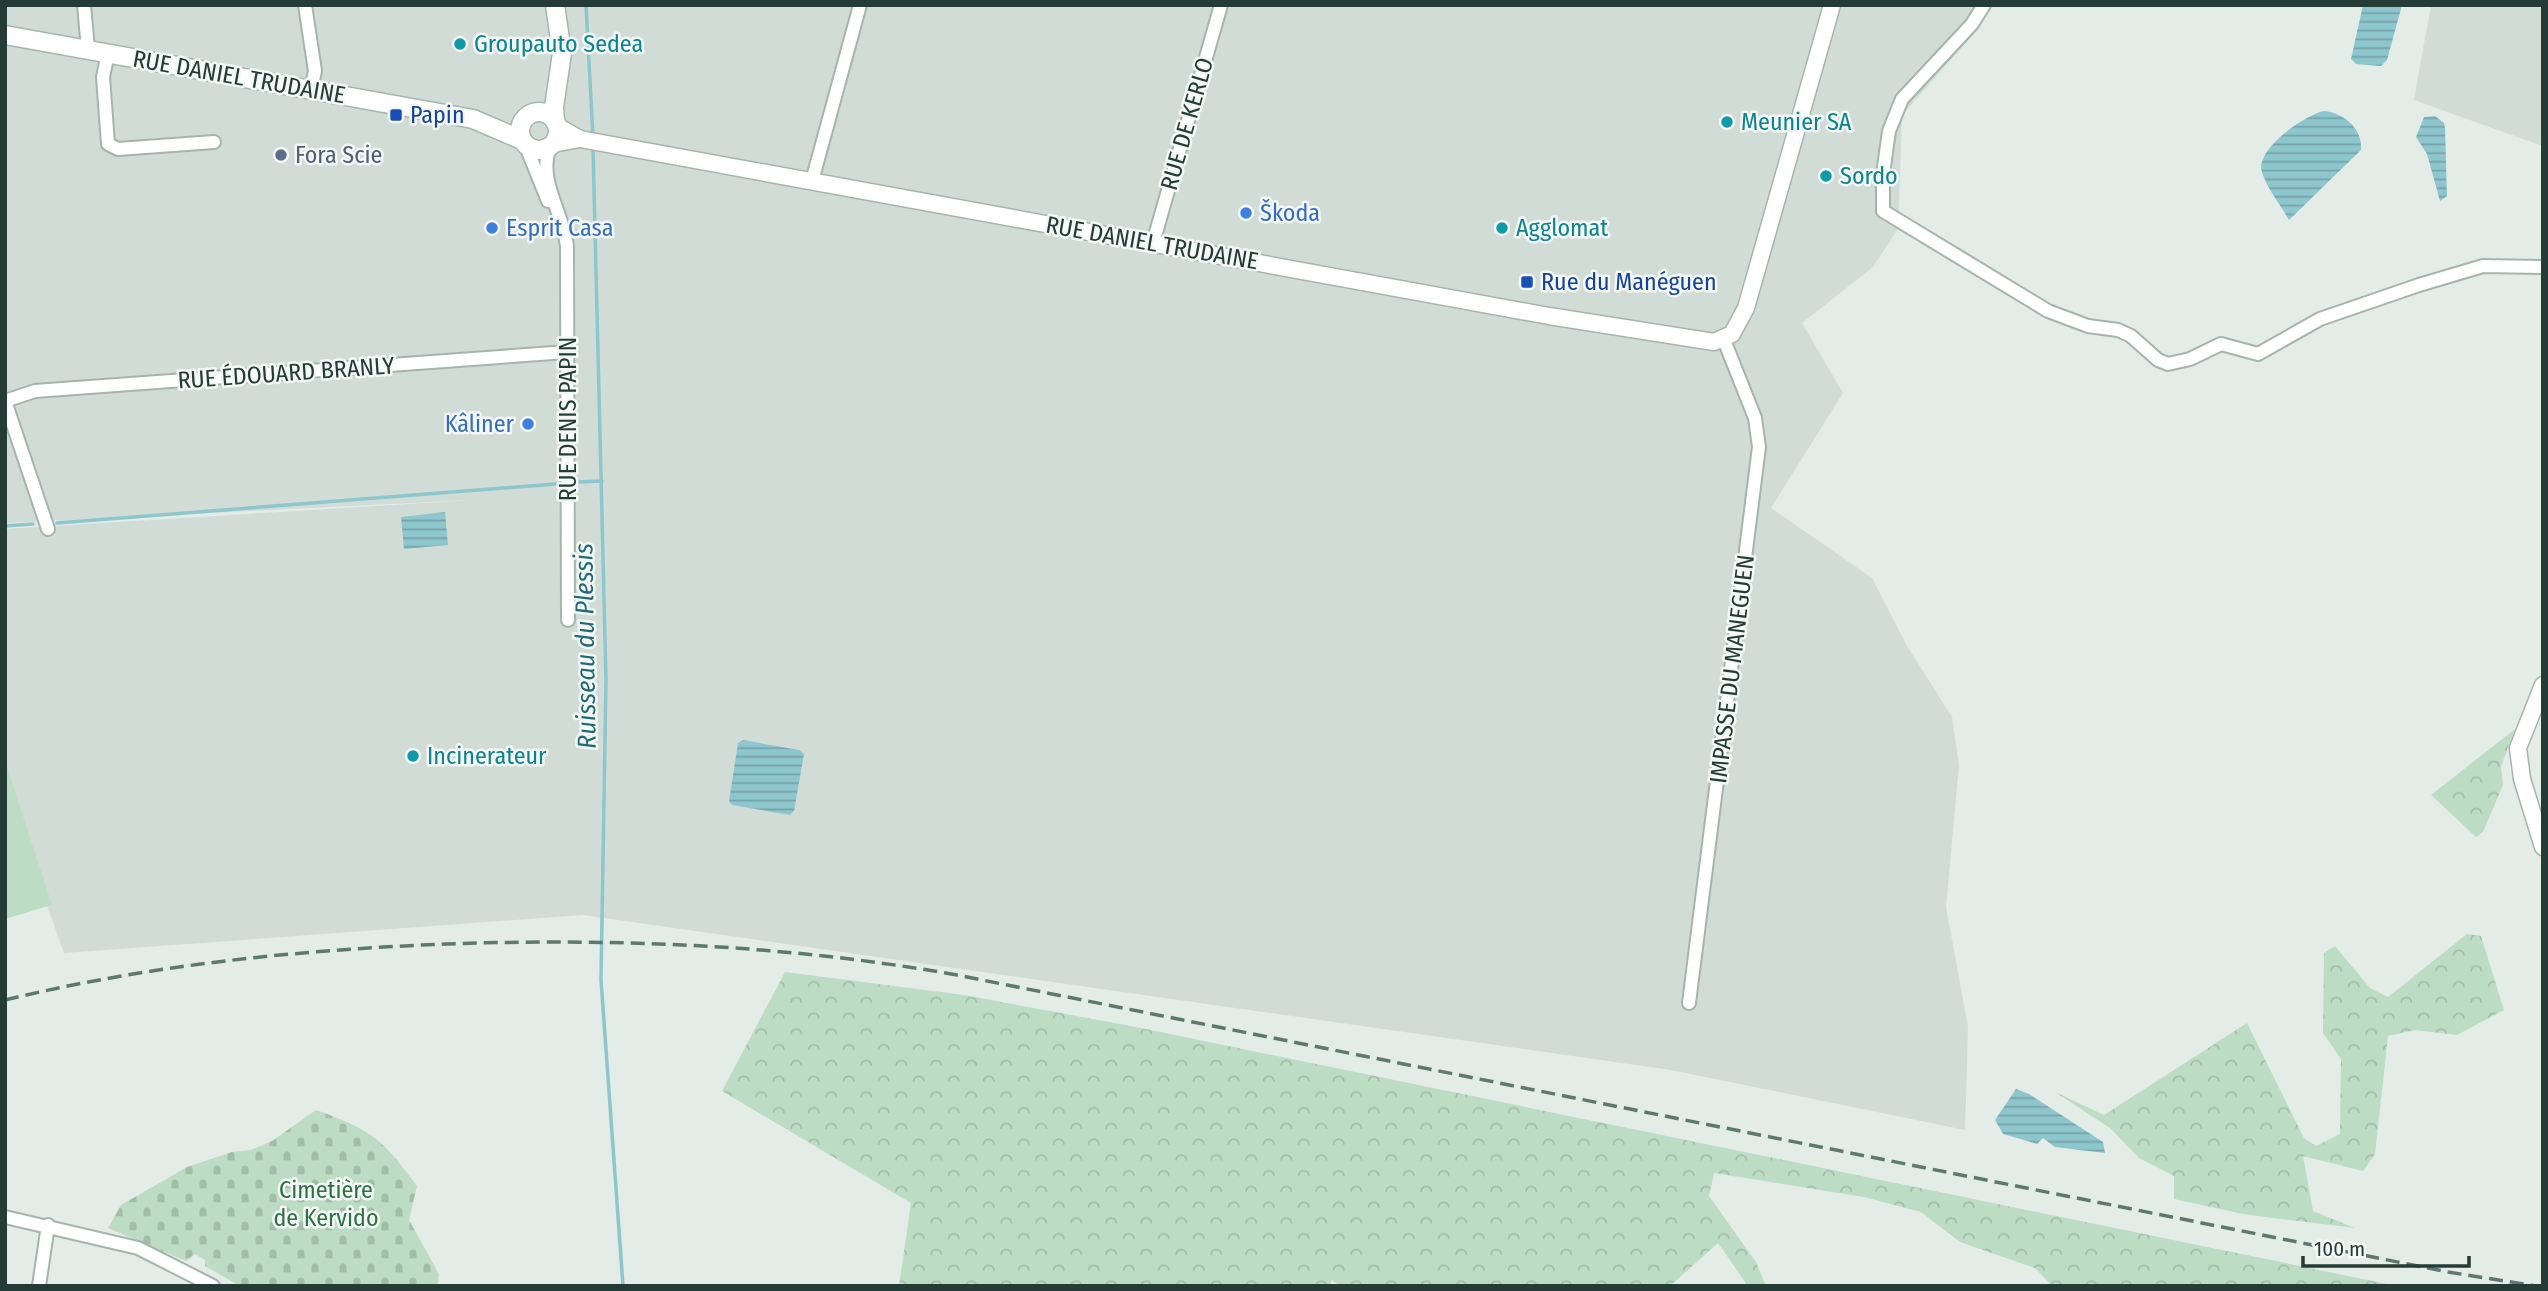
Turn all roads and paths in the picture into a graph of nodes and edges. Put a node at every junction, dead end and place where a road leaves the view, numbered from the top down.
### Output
1 (84, 5) edge
2 (305, 5) edge
3 (860, 5) edge
4 (1221, 5) edge
5 (1832, 5) edge
6 (1984, 5) edge
7 (556, 13) edge
8 (5, 35) edge
9 (88, 49) junction
10 (108, 53) junction
11 (312, 90) junction
12 (531, 115) junction
13 (473, 119) junction
14 (554, 135) junction
15 (214, 142) dead end
16 (523, 142) junction
17 (812, 181) junction
18 (561, 218) junction
19 (1153, 243) junction
20 (2543, 267) edge
21 (1724, 340) junction
22 (567, 352) junction
23 (5, 401) edge
24 (48, 529) dead end
25 (568, 620) dead end
26 (2543, 685) edge
27 (2543, 847) edge
28 (1689, 1003) dead end
29 (5, 1217) edge
30 (48, 1225) junction
31 (38, 1286) edge
32 (213, 1286) edge

1 - 9 street
2 - 11 street
3 - 17 street
4 - 19 street, RUE DE KERLO
5 - 21 street
6 - 20 street
7 - 12 main road, RUE DENIS PAPIN
7 - 14 main road, RUE DENIS PAPIN
8 - 9 main road, RUE DANIEL TRUDAINE
9 - 10 main road, RUE DANIEL TRUDAINE
10 - 11 main road, RUE DANIEL TRUDAINE
10 - 15 street
11 - 13 main road, RUE DANIEL TRUDAINE
12 - 13 main road, RUE DANIEL TRUDAINE
12 - 14 main road
12 - 16 main road
13 - 16 main road, RUE DANIEL TRUDAINE
14 - 16 main road
14 - 17 street, RUE DANIEL TRUDAINE
14 - 18 street, RUE DENIS PAPIN
16 - 18 street, RUE DENIS PAPIN
17 - 19 street, RUE DANIEL TRUDAINE
18 - 22 street, RUE DENIS PAPIN
19 - 21 street, RUE DANIEL TRUDAINE
21 - 28 street, IMPASSE DU MANEGUEN
22 - 23 street, RUE ÉDOUARD BRANLY
22 - 25 street, RUE DENIS PAPIN
23 - 24 street
26 - 27 street
29 - 30 street
30 - 31 street
30 - 32 street

